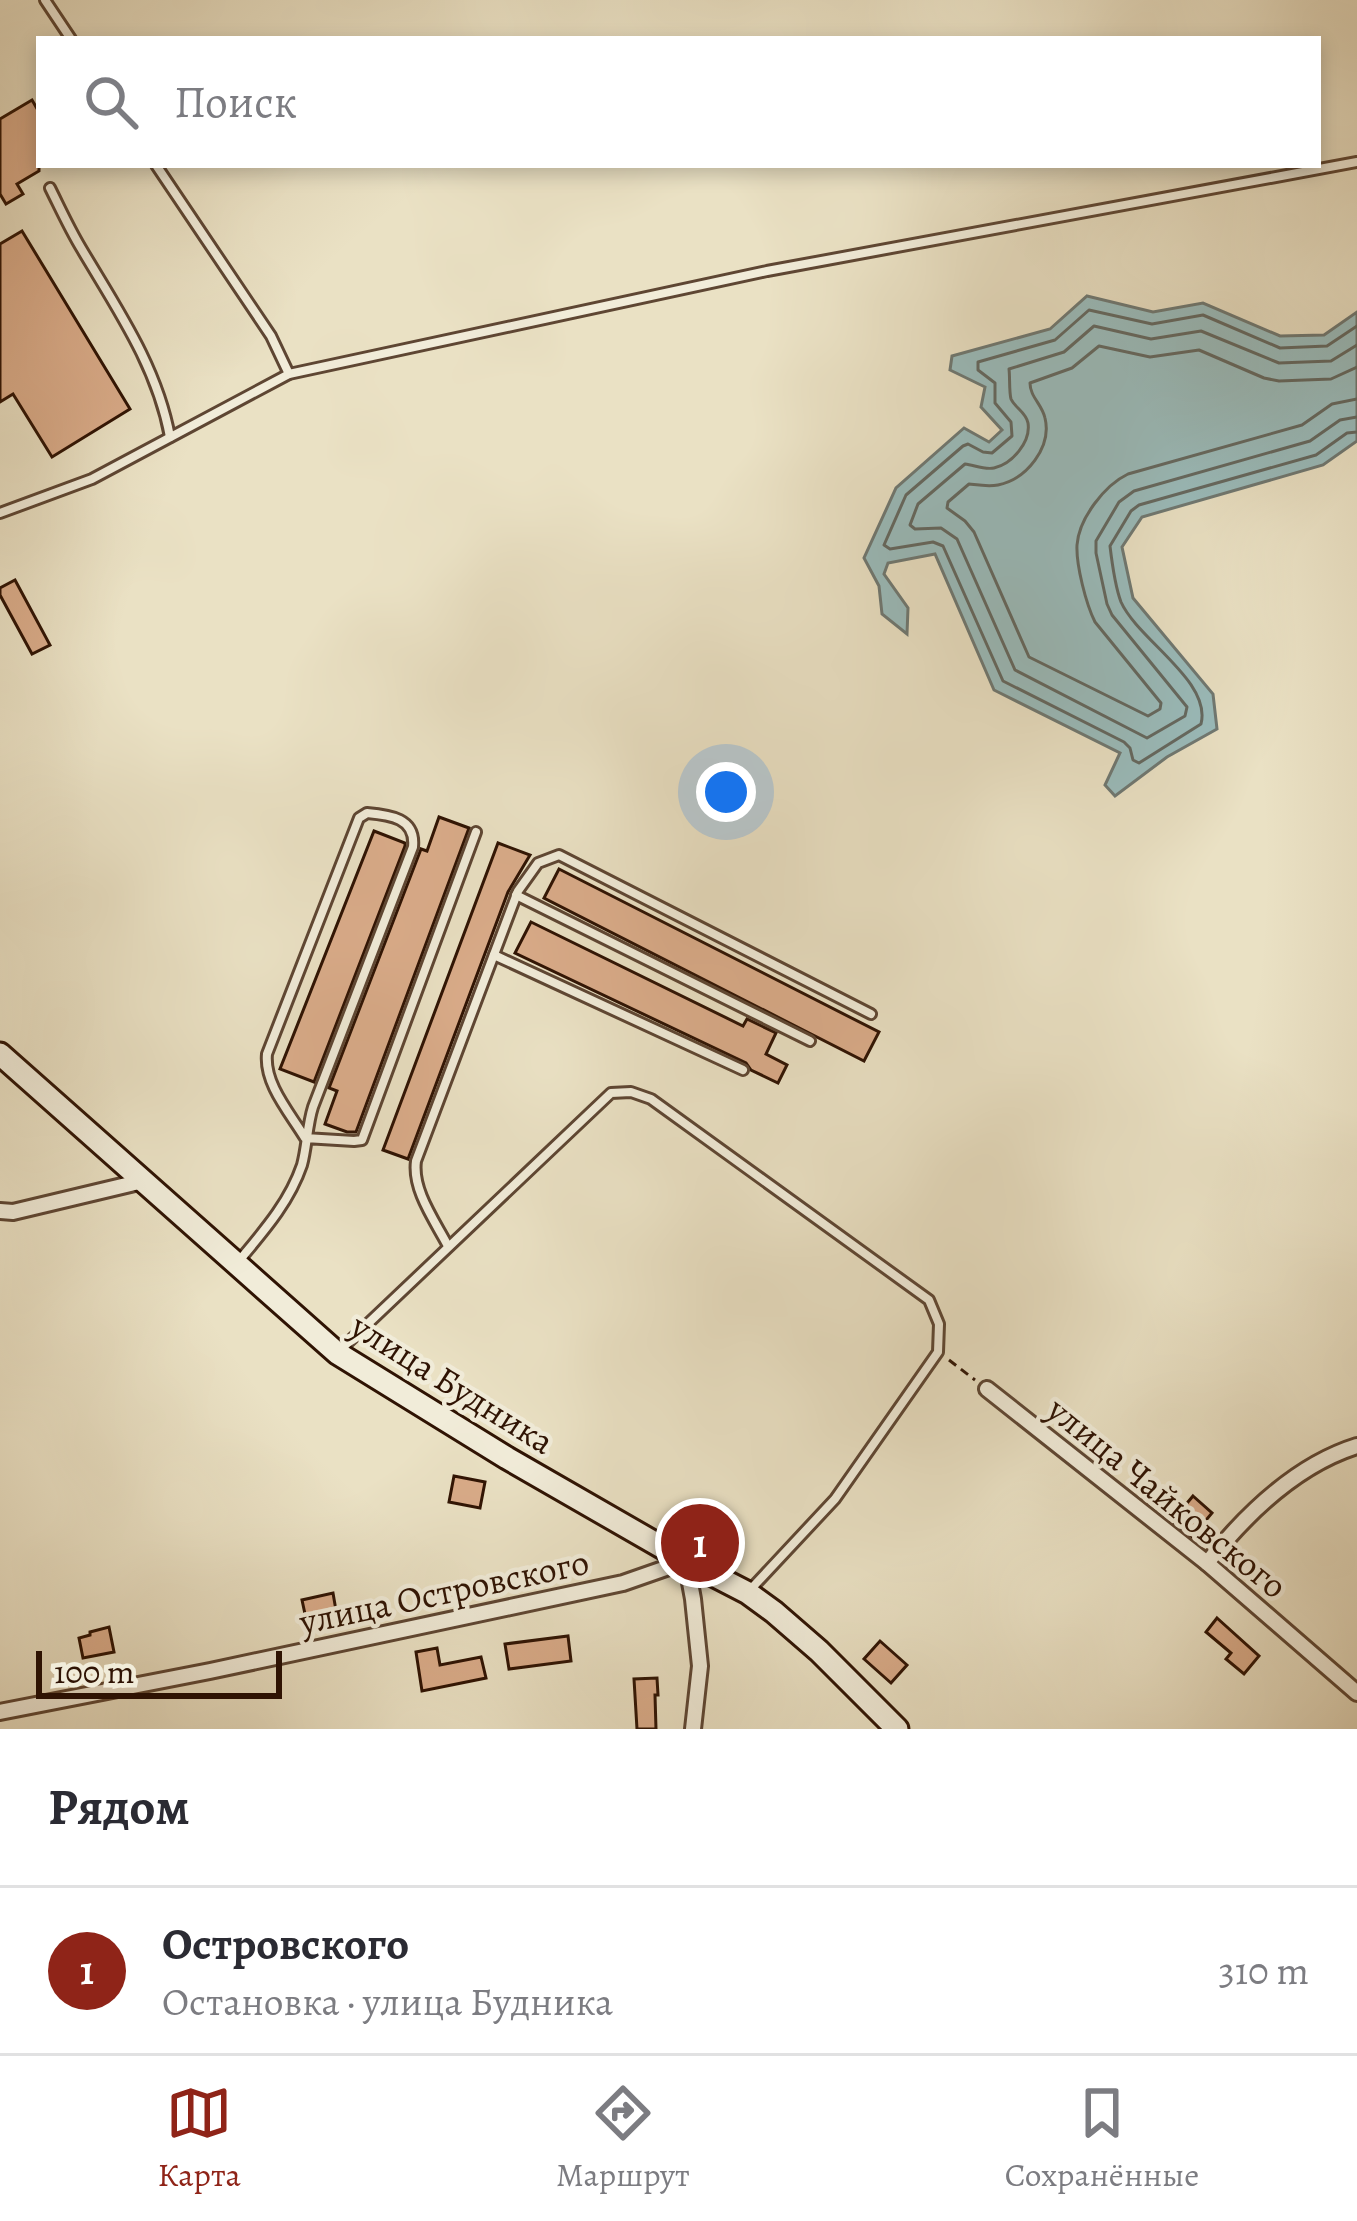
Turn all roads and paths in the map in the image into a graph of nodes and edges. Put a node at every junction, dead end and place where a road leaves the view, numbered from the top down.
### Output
1 (45, 0) edge
2 (69, 36) edge
3 (1357, 162) edge
4 (159, 168) edge
5 (50, 188) dead end
6 (290, 374) junction
7 (170, 437) junction
8 (0, 513) edge
9 (476, 832) dead end
10 (516, 895) junction
11 (494, 955) junction
12 (871, 1014) dead end
13 (810, 1041) dead end
14 (0, 1054) edge
15 (742, 1070) dead end
16 (305, 1138) junction
17 (143, 1181) junction
18 (0, 1211) edge
19 (448, 1246) junction
20 (237, 1264) junction
21 (938, 1352) junction
22 (337, 1353) junction
23 (986, 1389) joint
24 (1357, 1430) edge
25 (1351, 1448) edge
26 (686, 1561) junction
27 (1208, 1563) junction
28 (748, 1593) junction
29 (1357, 1693) edge
30 (0, 1712) edge
31 (693, 1729) edge
32 (897, 1729) edge

1 - 2 lane
3 - 6 lane
4 - 6 lane
5 - 7 lane
6 - 7 lane
7 - 8 lane
9 - 16 lane
10 - 11 lane
10 - 12 lane
10 - 13 lane
11 - 15 lane
11 - 19 lane
14 - 17 street, улица Будника
16 - 16 lane
16 - 20 lane
17 - 18 street
17 - 20 street, улица Будника
19 - 21 lane
19 - 22 lane
20 - 22 street, улица Будника
21 - 23 path
21 - 28 lane
22 - 26 street, улица Будника
23 - 27 street, улица Чайковского
24 - 25 street
25 - 27 street
26 - 28 street, улица Будника
26 - 30 street, улица Островского
26 - 31 street
27 - 29 street, улица Чайковского
28 - 32 street, улица Будника

